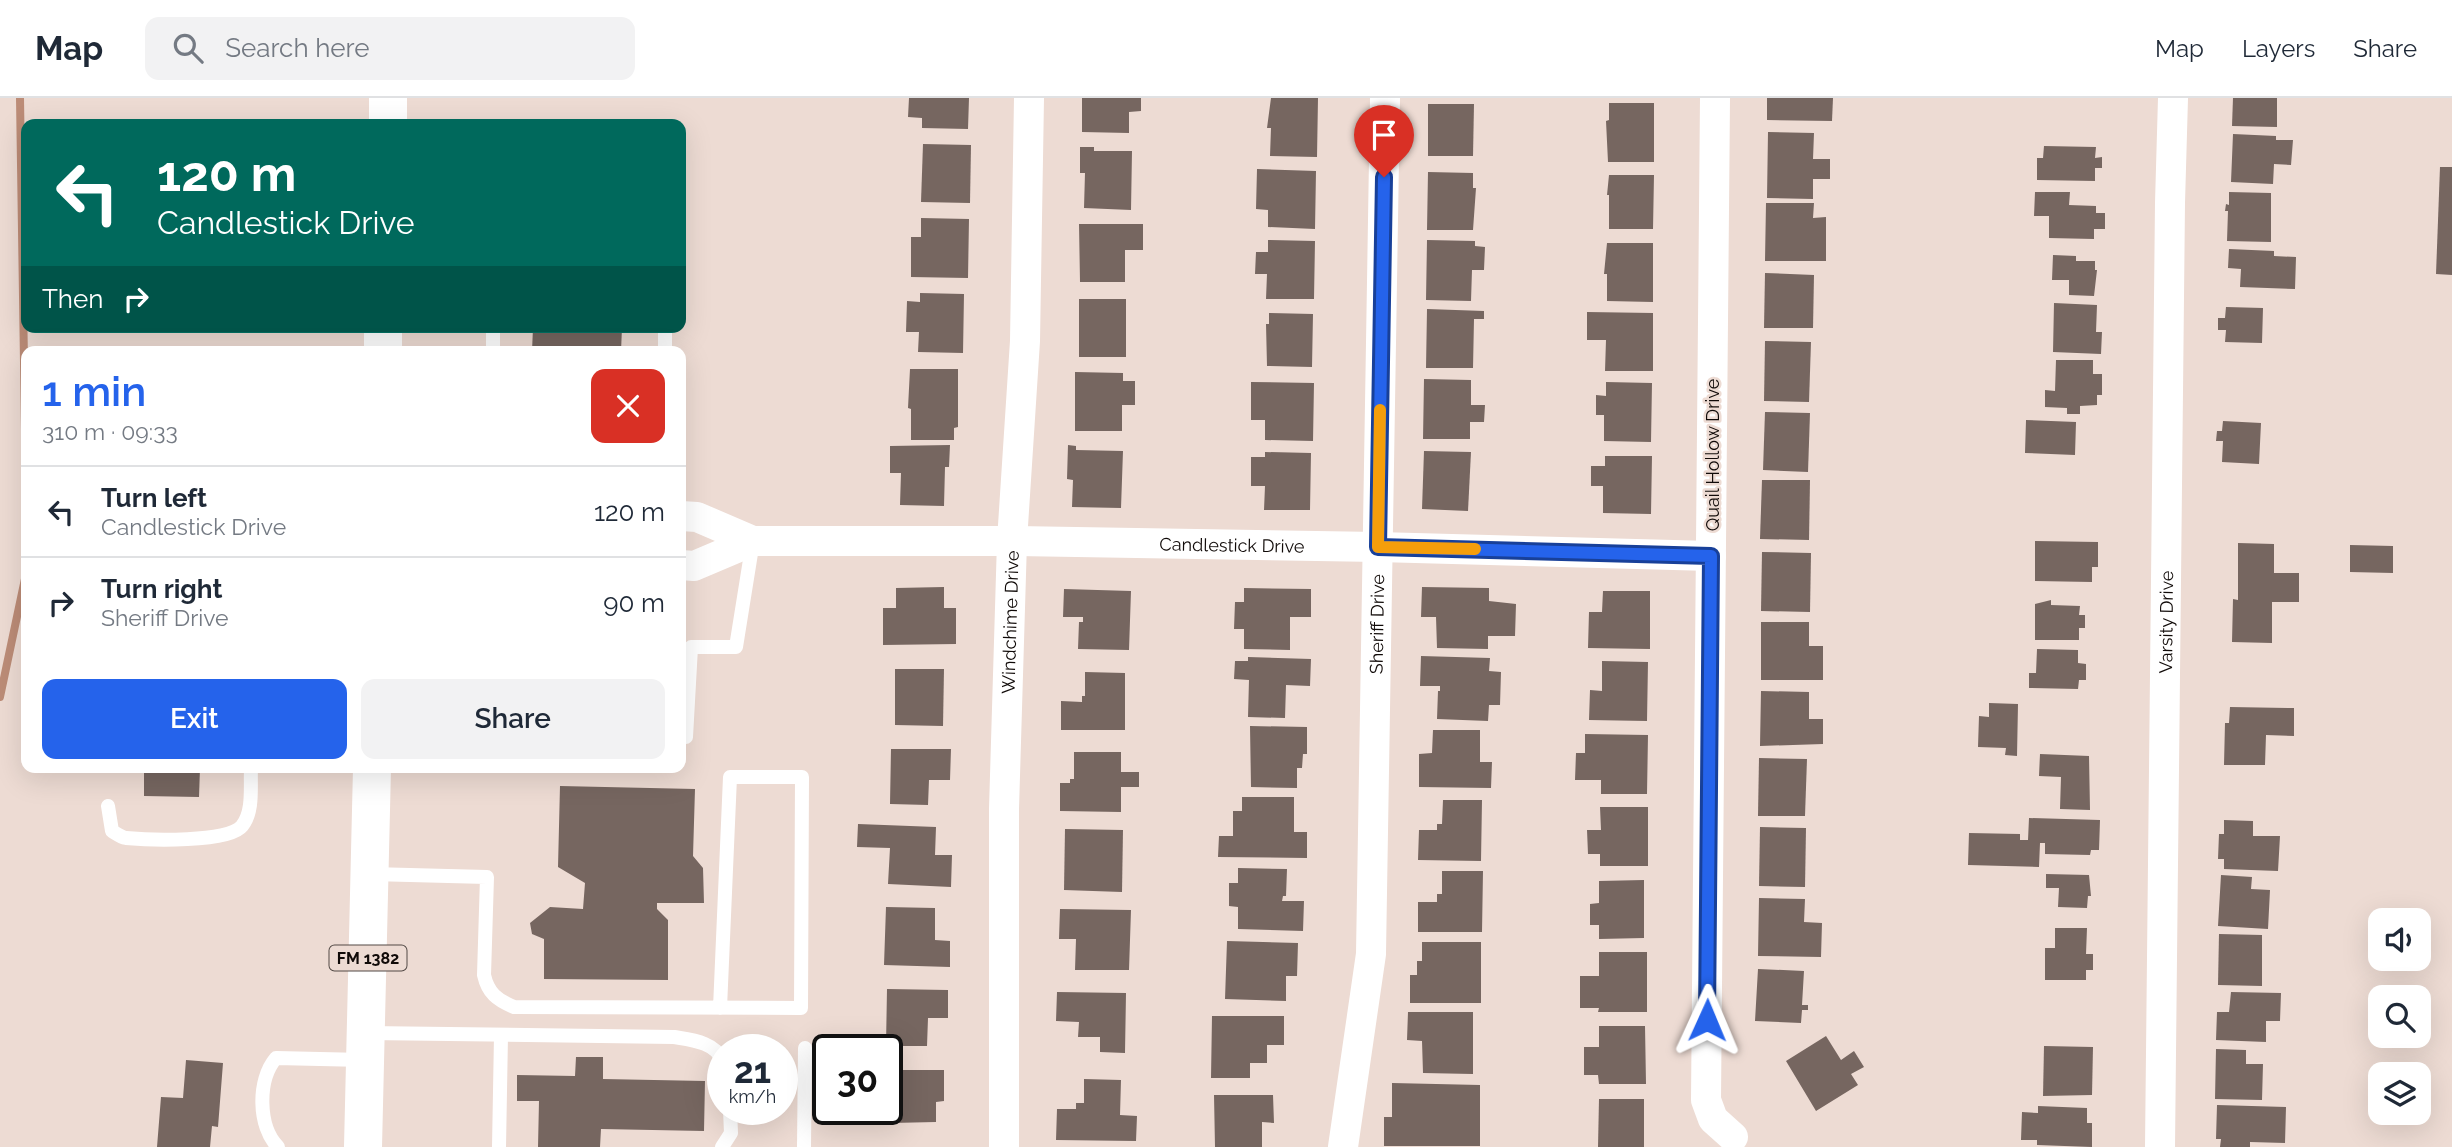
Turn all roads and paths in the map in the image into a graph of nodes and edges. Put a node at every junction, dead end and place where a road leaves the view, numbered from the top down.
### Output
1 (388, 98) edge
2 (1029, 98) edge
3 (1385, 98) edge
4 (1715, 98) edge
5 (2173, 98) edge
6 (388, 119) edge
7 (686, 516) edge
8 (753, 541) junction
9 (1012, 541) junction
10 (1378, 547) junction
11 (1711, 556) junction
12 (686, 565) edge
13 (686, 647) edge
14 (686, 737) edge
15 (251, 773) edge
16 (372, 773) edge
17 (108, 806) dead end
18 (370, 874) junction
19 (720, 1008) junction
20 (501, 1035) junction
21 (707, 1046) edge
22 (365, 1047) junction
23 (805, 1048) dead end
24 (730, 1125) edge
25 (1733, 1137) dead end
26 (278, 1147) edge
27 (363, 1147) edge
28 (499, 1147) edge
29 (722, 1147) edge
30 (804, 1147) edge
31 (1004, 1147) edge
32 (1343, 1147) edge
33 (2160, 1147) edge

1 - 6 main road
2 - 9 street, Windchime Drive
3 - 10 street, Sheriff Drive
4 - 11 street, Quail Hollow Drive
5 - 33 street, Varsity Drive
7 - 8 street, Candlestick Drive
8 - 9 street, Candlestick Drive
8 - 12 street, Candlestick Drive
8 - 13 lane
9 - 10 street, Candlestick Drive
9 - 31 street, Windchime Drive
10 - 11 street, Candlestick Drive
10 - 32 street, Sheriff Drive
11 - 25 street, Quail Hollow Drive
13 - 14 lane
15 - 17 lane
16 - 18 main road, FM 1382
18 - 19 lane
18 - 22 main road, FM 1382
19 - 19 lane
20 - 21 lane
20 - 22 lane
20 - 28 lane
22 - 26 lane
22 - 27 main road, FM 1382
23 - 30 lane
24 - 29 lane

